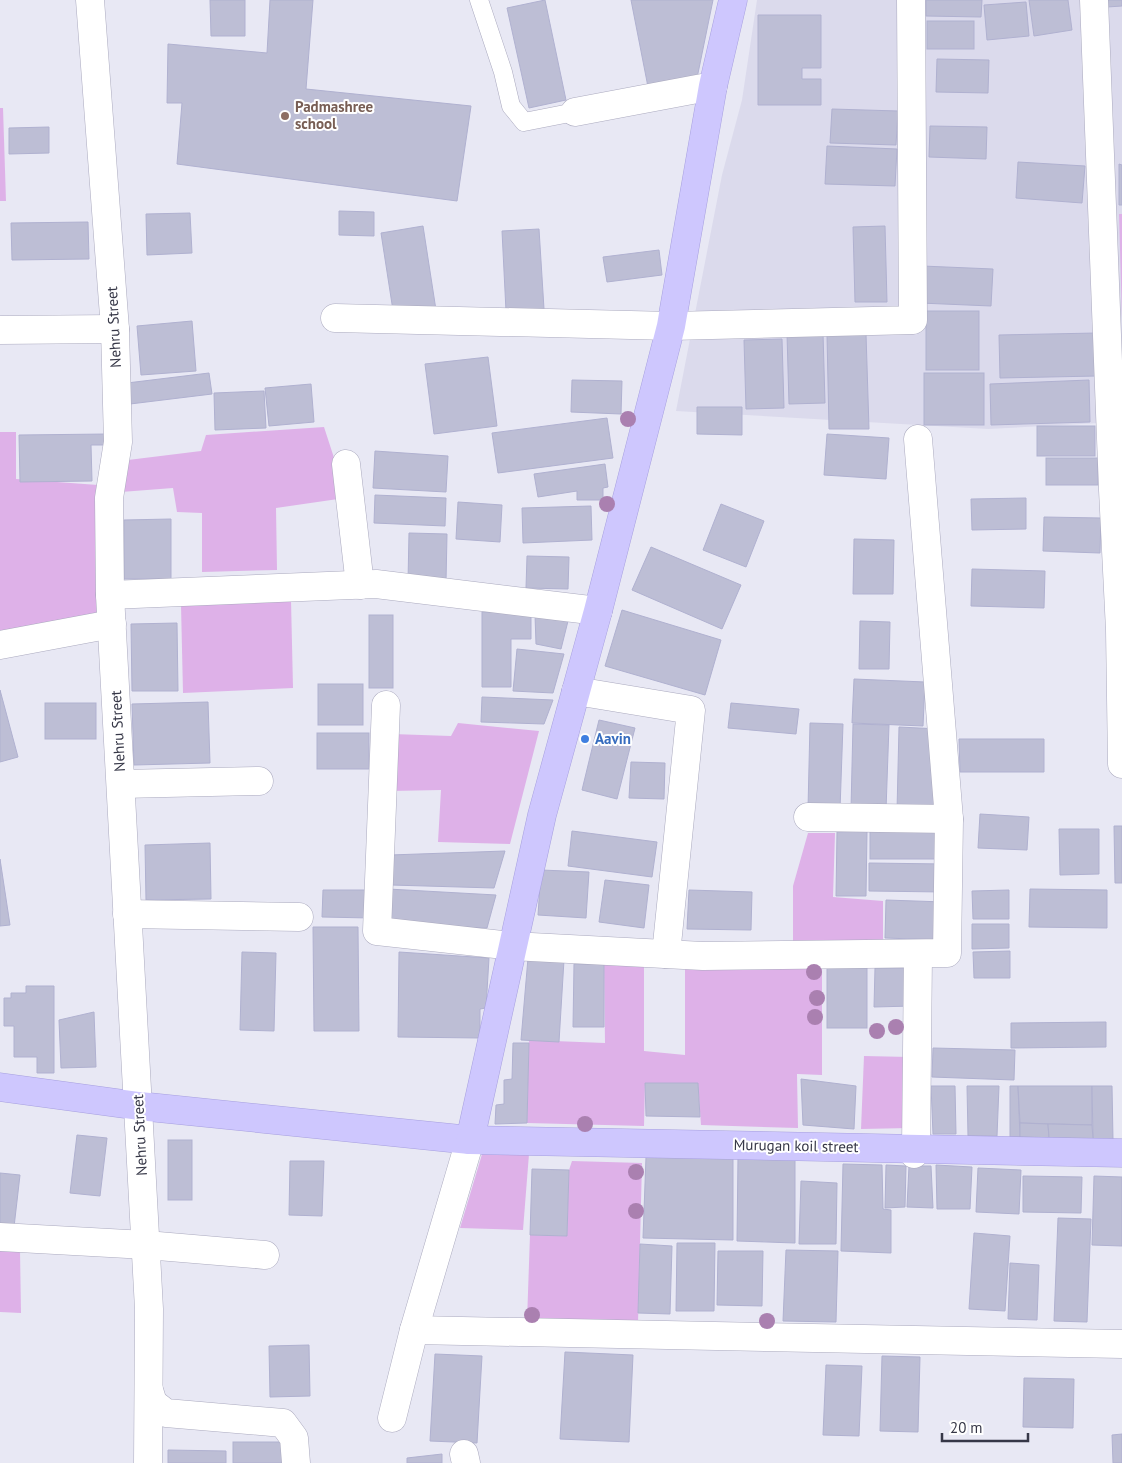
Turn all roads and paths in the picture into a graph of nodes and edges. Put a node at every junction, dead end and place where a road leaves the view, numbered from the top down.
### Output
1 (90, 0) edge
2 (479, 0) edge
3 (733, 0) edge
4 (911, 0) edge
5 (1094, 0) edge
6 (713, 86) junction
7 (1110, 99) edge
8 (575, 112) joint
9 (335, 318) dead end
10 (671, 326) junction
11 (115, 329) junction
12 (0, 330) edge
13 (918, 438) dead end
14 (346, 464) dead end
15 (1117, 490) edge
16 (360, 585) junction
17 (110, 595) junction
18 (598, 611) junction
19 (112, 624) junction
20 (0, 645) edge
21 (1121, 665) edge
22 (576, 691) junction
23 (386, 705) dead end
24 (1122, 764) edge
25 (259, 781) dead end
26 (121, 784) junction
27 (808, 817) dead end
28 (949, 819) junction
29 (127, 914) junction
30 (299, 917) dead end
31 (512, 946) junction
32 (666, 954) junction
33 (918, 954) junction
34 (0, 1087) edge
35 (139, 1106) junction
36 (470, 1140) junction
37 (915, 1151) junction
38 (1122, 1153) edge
39 (0, 1237) edge
40 (146, 1245) junction
41 (265, 1255) dead end
42 (414, 1330) junction
43 (1122, 1344) edge
44 (149, 1390) junction
45 (392, 1418) dead end
46 (148, 1463) edge
47 (296, 1463) edge

1 - 11 street, Nehru Street
2 - 8 lane
3 - 6 street
4 - 10 street
5 - 7 street
6 - 8 street
6 - 10 street
7 - 15 street
9 - 10 street
10 - 18 street
11 - 12 street
11 - 17 street, Nehru Street
13 - 28 street
14 - 16 street
15 - 21 street
16 - 17 street
16 - 18 street
17 - 19 street, Nehru Street
18 - 22 street
19 - 20 street
19 - 26 street, Nehru Street
21 - 24 street
22 - 31 street
22 - 32 street
23 - 31 street
25 - 26 street
26 - 29 street, Nehru Street
27 - 28 street
28 - 33 street
29 - 30 street
29 - 35 street, Nehru Street
31 - 32 street
31 - 36 street
32 - 33 street
33 - 37 street
34 - 35 street, Murugan koil street
35 - 36 street, Murugan koil street
35 - 40 street, Nehru Street
36 - 37 street, Murugan koil street
36 - 42 street
37 - 38 street, Murugan koil street
39 - 40 street
40 - 41 street
40 - 44 street, Nehru Street
42 - 43 street
42 - 45 street
44 - 46 street, Nehru Street
44 - 47 street

